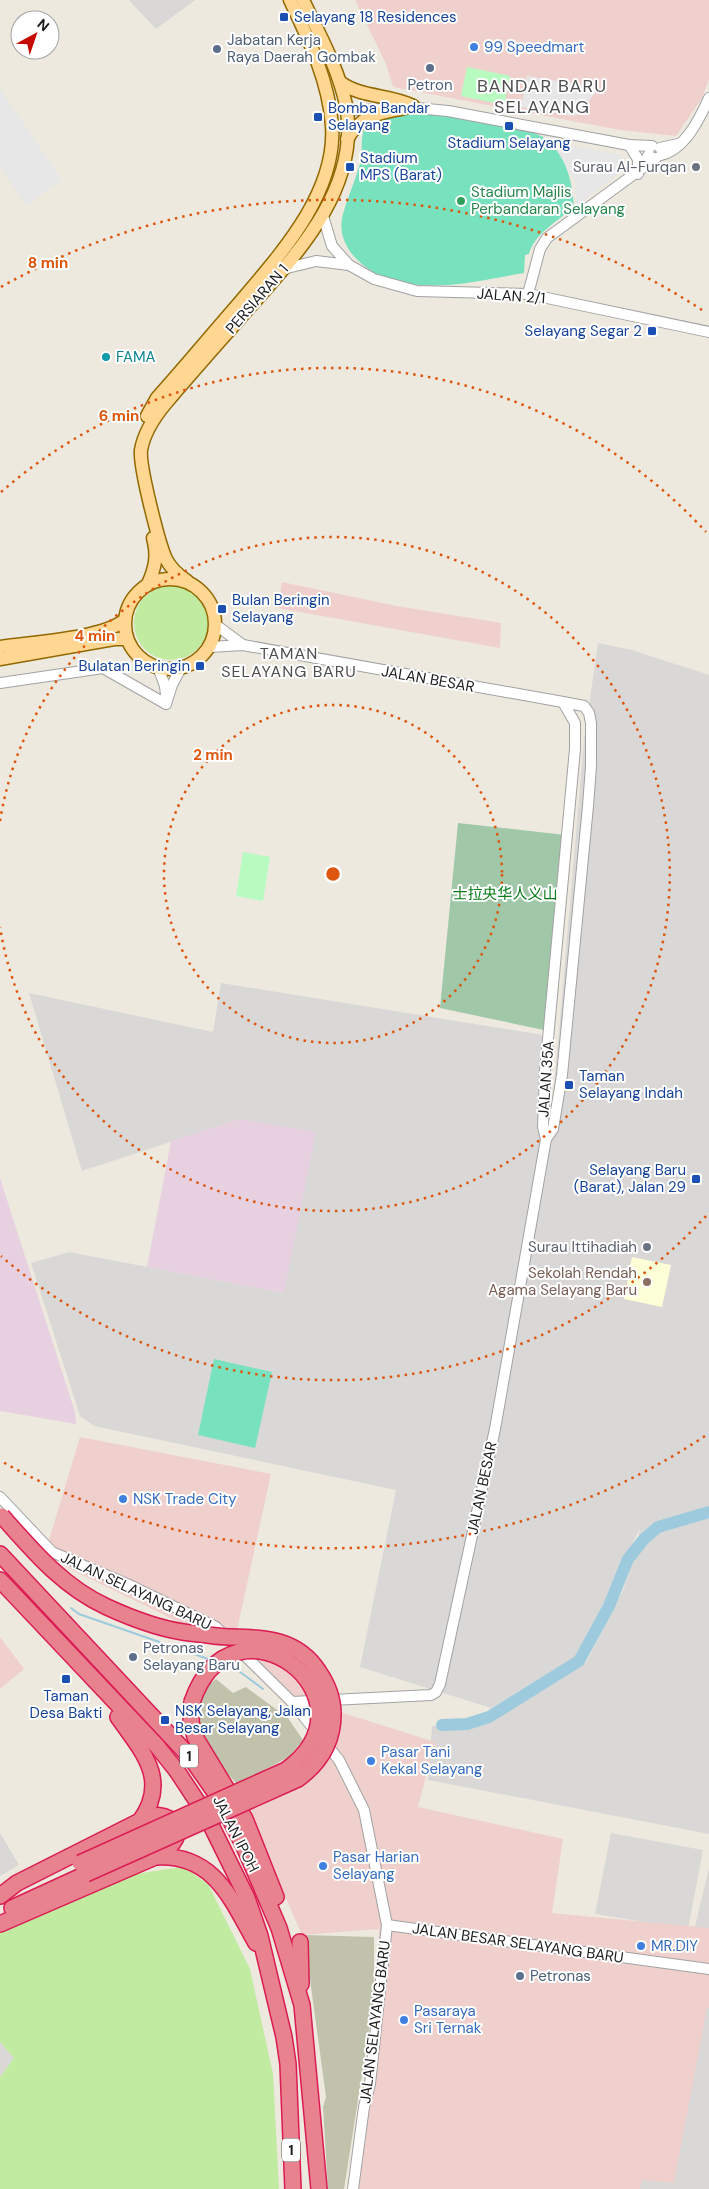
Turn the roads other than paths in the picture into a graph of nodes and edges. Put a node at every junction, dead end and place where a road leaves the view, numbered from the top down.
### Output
1 (290, 0) edge
2 (303, 0) edge
3 (306, 33) junction
4 (340, 82) junction
5 (709, 98) edge
6 (346, 106) junction
7 (413, 106) junction
8 (346, 140) junction
9 (629, 145) junction
10 (654, 152) junction
11 (325, 170) junction
12 (638, 174) junction
13 (340, 176) junction
14 (323, 216) junction
15 (349, 265) junction
16 (283, 269) junction
17 (528, 294) junction
18 (707, 331) edge
19 (187, 582) junction
20 (148, 584) junction
21 (125, 620) junction
22 (216, 625) junction
23 (128, 639) junction
24 (243, 645) junction
25 (0, 647) edge
26 (210, 647) junction
27 (0, 659) edge
28 (158, 668) junction
29 (181, 668) junction
30 (0, 683) edge
31 (563, 702) junction
32 (166, 704) junction
33 (584, 706) joint
34 (546, 1139) junction
35 (0, 1497) edge
36 (1, 1515) edge
37 (0, 1554) edge
38 (0, 1580) edge
39 (88, 1675) junction
40 (292, 1702) junction
41 (140, 1821) junction
42 (155, 1857) junction
43 (83, 1869) junction
44 (0, 1896) edge
45 (0, 1914) edge
46 (0, 1924) edge
47 (387, 1925) junction
48 (300, 1942) dead end
49 (265, 1960) junction
50 (709, 1969) edge
51 (294, 1976) junction
52 (264, 1994) dead end
53 (302, 2005) junction
54 (289, 2111) junction
55 (293, 2189) edge
56 (318, 2189) edge
57 (353, 2189) edge

1 - 3 main road, PERSIARAN 1
2 - 4 main road, PERSIARAN 1
3 - 6 main road
3 - 11 main road, PERSIARAN 1
4 - 6 main road, PERSIARAN 1
4 - 7 main road
5 - 10 street
6 - 7 street
6 - 8 main road, PERSIARAN 1
7 - 8 main road
7 - 9 street
8 - 13 main road, PERSIARAN 1
9 - 10 street
9 - 12 street
10 - 12 street
11 - 13 main road
11 - 20 main road, PERSIARAN 1
12 - 17 street
13 - 14 main road, PERSIARAN 1
14 - 15 street, JALAN 2/1
14 - 16 main road, PERSIARAN 1
15 - 16 street, JALAN 2/1
15 - 17 street, JALAN 2/1
16 - 19 main road, PERSIARAN 1
17 - 18 street, JALAN 2/1
19 - 20 main road
19 - 22 main road
20 - 21 main road
21 - 23 main road
21 - 25 main road
22 - 24 street, JALAN BESAR
22 - 26 main road
23 - 27 main road
23 - 28 main road
24 - 26 street, JALAN BESAR
24 - 31 street, JALAN BESAR
26 - 29 main road
28 - 29 main road
28 - 32 street
29 - 32 street
30 - 32 street
31 - 33 street, JALAN BESAR
31 - 34 street, JALAN 35A
33 - 34 street, JALAN 35A
34 - 40 street, JALAN BESAR
35 - 40 street, JALAN SELAYANG BARU
36 - 43 highway, bridge
37 - 51 highway, JALAN IPOH / 1
38 - 39 highway, JALAN IPOH / 1
39 - 41 highway
39 - 49 highway, JALAN IPOH / 1
40 - 47 street, JALAN SELAYANG BARU
41 - 42 highway
41 - 44 highway
42 - 46 highway
42 - 49 highway
43 - 44 highway
43 - 45 highway
43 - 51 highway, bridge
47 - 50 street, JALAN BESAR SELAYANG BARU
47 - 57 street, JALAN SELAYANG BARU
48 - 53 highway
49 - 54 highway, JALAN IPOH / 1
51 - 53 highway, JALAN IPOH / 1
52 - 54 highway
53 - 56 highway, JALAN IPOH / 1
54 - 55 highway, JALAN IPOH / 1

